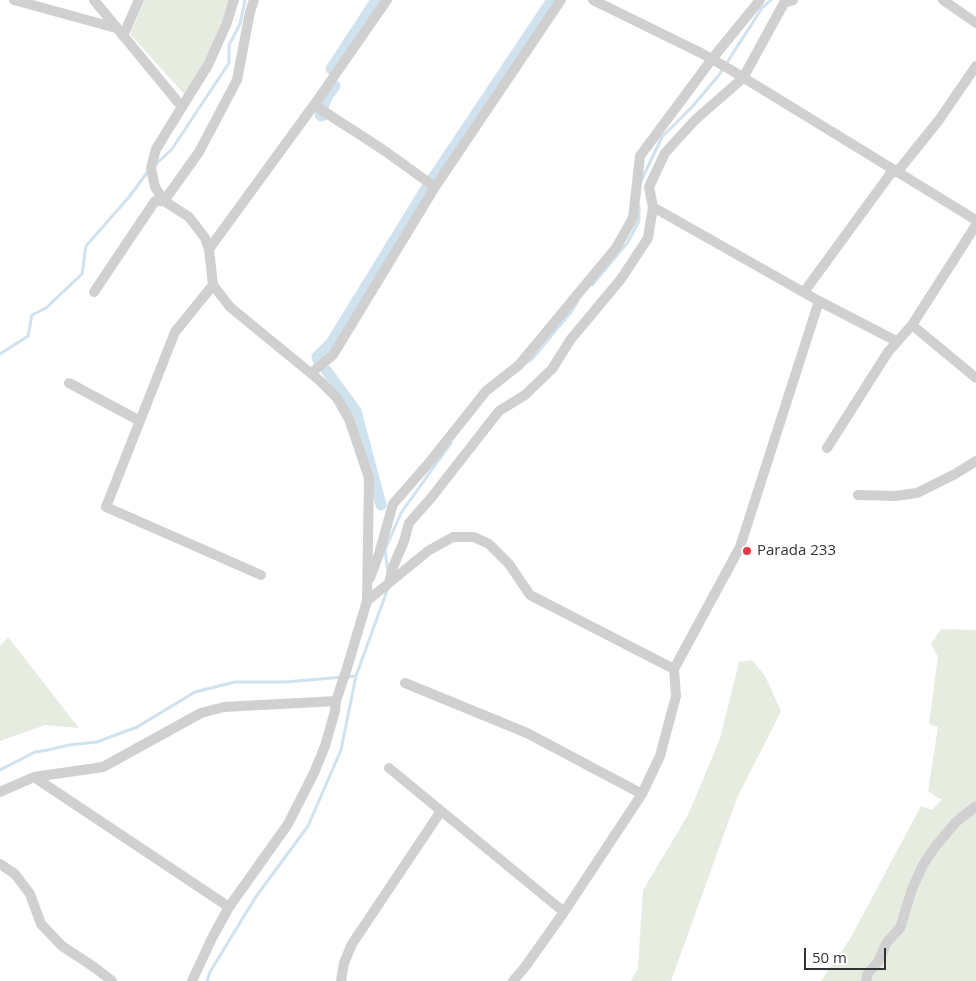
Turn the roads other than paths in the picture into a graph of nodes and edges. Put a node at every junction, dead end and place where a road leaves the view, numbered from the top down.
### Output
1 (14, 0) edge
2 (94, 0) edge
3 (139, 0) edge
4 (234, 0) edge
5 (254, 0) edge
6 (387, 0) edge
7 (561, 0) edge
8 (593, 0) edge
9 (760, 0) edge
10 (794, 0) edge
11 (942, 0) edge
12 (976, 23) edge
13 (116, 28) junction
14 (123, 36) junction
15 (715, 61) junction
16 (976, 66) edge
17 (743, 78) junction
18 (314, 105) junction
19 (182, 107) junction
20 (898, 171) junction
21 (435, 187) junction
22 (164, 201) junction
23 (653, 207) junction
24 (976, 220) edge
25 (976, 226) edge
26 (209, 249) junction
27 (213, 285) junction
28 (94, 292) dead end
29 (804, 292) junction
30 (819, 301) junction
31 (912, 325) junction
32 (896, 340) junction
33 (312, 374) junction
34 (976, 378) edge
35 (69, 383) dead end
36 (140, 421) junction
37 (827, 448) dead end
38 (976, 461) edge
39 (858, 495) dead end
40 (261, 575) dead end
41 (389, 583) junction
42 (368, 585) junction
43 (367, 601) junction
44 (674, 670) junction
45 (405, 683) dead end
46 (336, 701) junction
47 (389, 768) dead end
48 (34, 777) junction
49 (0, 792) edge
50 (642, 794) junction
51 (976, 806) edge
52 (441, 811) junction
53 (0, 864) edge
54 (229, 907) junction
55 (564, 912) junction
56 (344, 980) edge
57 (112, 981) edge
58 (192, 981) edge
59 (513, 981) edge
60 (866, 981) edge

1 - 13 street
2 - 13 street
3 - 14 street
4 - 19 street
5 - 22 street
6 - 18 street
7 - 21 street
8 - 15 street
9 - 15 street
10 - 17 street
11 - 12 street
13 - 14 street
14 - 19 street
15 - 17 street
15 - 42 street
16 - 20 street
17 - 20 street
17 - 23 street
18 - 21 street
18 - 26 street
19 - 22 street
20 - 24 street
20 - 29 street
21 - 33 street
22 - 26 street
22 - 28 street
23 - 29 street
23 - 41 street
25 - 31 street
26 - 27 street
27 - 33 street
27 - 36 street
29 - 30 street
30 - 32 street
30 - 44 street
31 - 32 street
31 - 34 street
32 - 37 street
33 - 42 street
35 - 36 street
36 - 40 street
38 - 39 street
41 - 43 street
41 - 44 street
42 - 43 street
43 - 46 street
44 - 50 street
45 - 50 street
46 - 48 street
46 - 54 street
47 - 52 street
48 - 49 street
48 - 54 street
50 - 55 street
51 - 60 street
52 - 55 street
52 - 56 street
53 - 57 street
54 - 58 street
55 - 59 street

